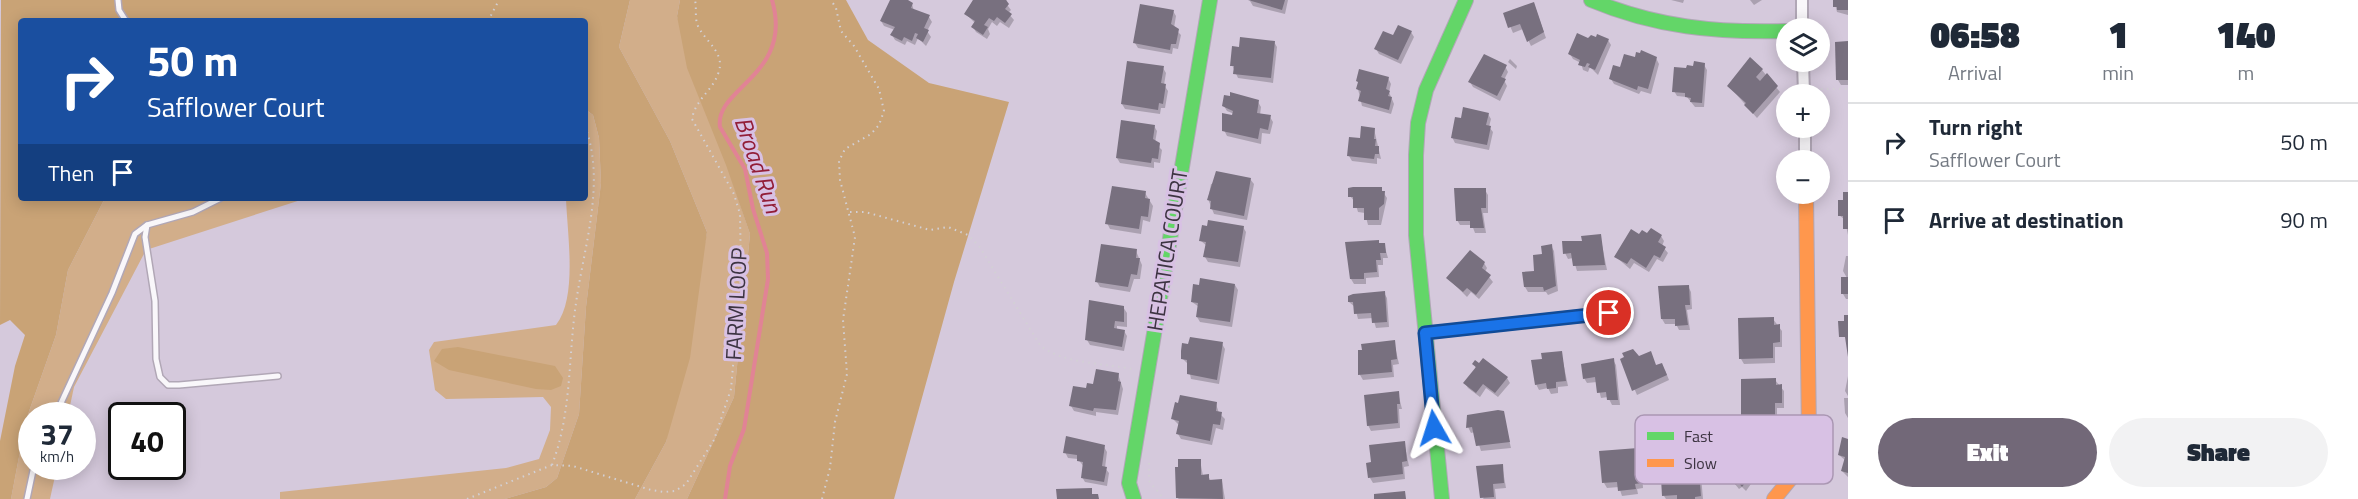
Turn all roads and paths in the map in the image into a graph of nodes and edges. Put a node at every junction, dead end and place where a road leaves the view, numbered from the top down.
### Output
1 (118, 0) edge
2 (499, 0) edge
3 (695, 0) edge
4 (831, 0) edge
5 (1210, 0) edge
6 (1466, 0) edge
7 (1591, 0) edge
8 (1802, 0) edge
9 (124, 18) edge
10 (490, 18) edge
11 (1802, 18) edge
12 (1776, 31) edge
13 (1848, 89) edge
14 (1830, 90) edge
15 (588, 137) edge
16 (215, 201) edge
17 (1806, 204) edge
18 (850, 212) junction
19 (147, 225) junction
20 (1609, 313) dead end
21 (1425, 333) junction
22 (1148, 371) junction
23 (278, 376) dead end
24 (61, 402) edge
25 (1811, 415) edge
26 (552, 465) junction
27 (31, 480) edge
28 (1786, 484) edge
29 (27, 499) edge
30 (467, 499) edge
31 (822, 499) edge
32 (1134, 499) edge
33 (1442, 499) edge
34 (1774, 499) edge

1 - 9 lane
2 - 10 path
3 - 26 path, FARM LOOP
4 - 18 path
5 - 22 street, HEPATICA COURT
6 - 21 street
7 - 12 street
8 - 11 street
13 - 14 path
15 - 26 path
16 - 19 lane
17 - 25 street
18 - 22 path
18 - 31 path
19 - 23 lane
19 - 24 lane
20 - 21 street
21 - 33 street
22 - 32 street, HEPATICA COURT
26 - 30 path, FARM LOOP
27 - 29 lane
28 - 34 street

